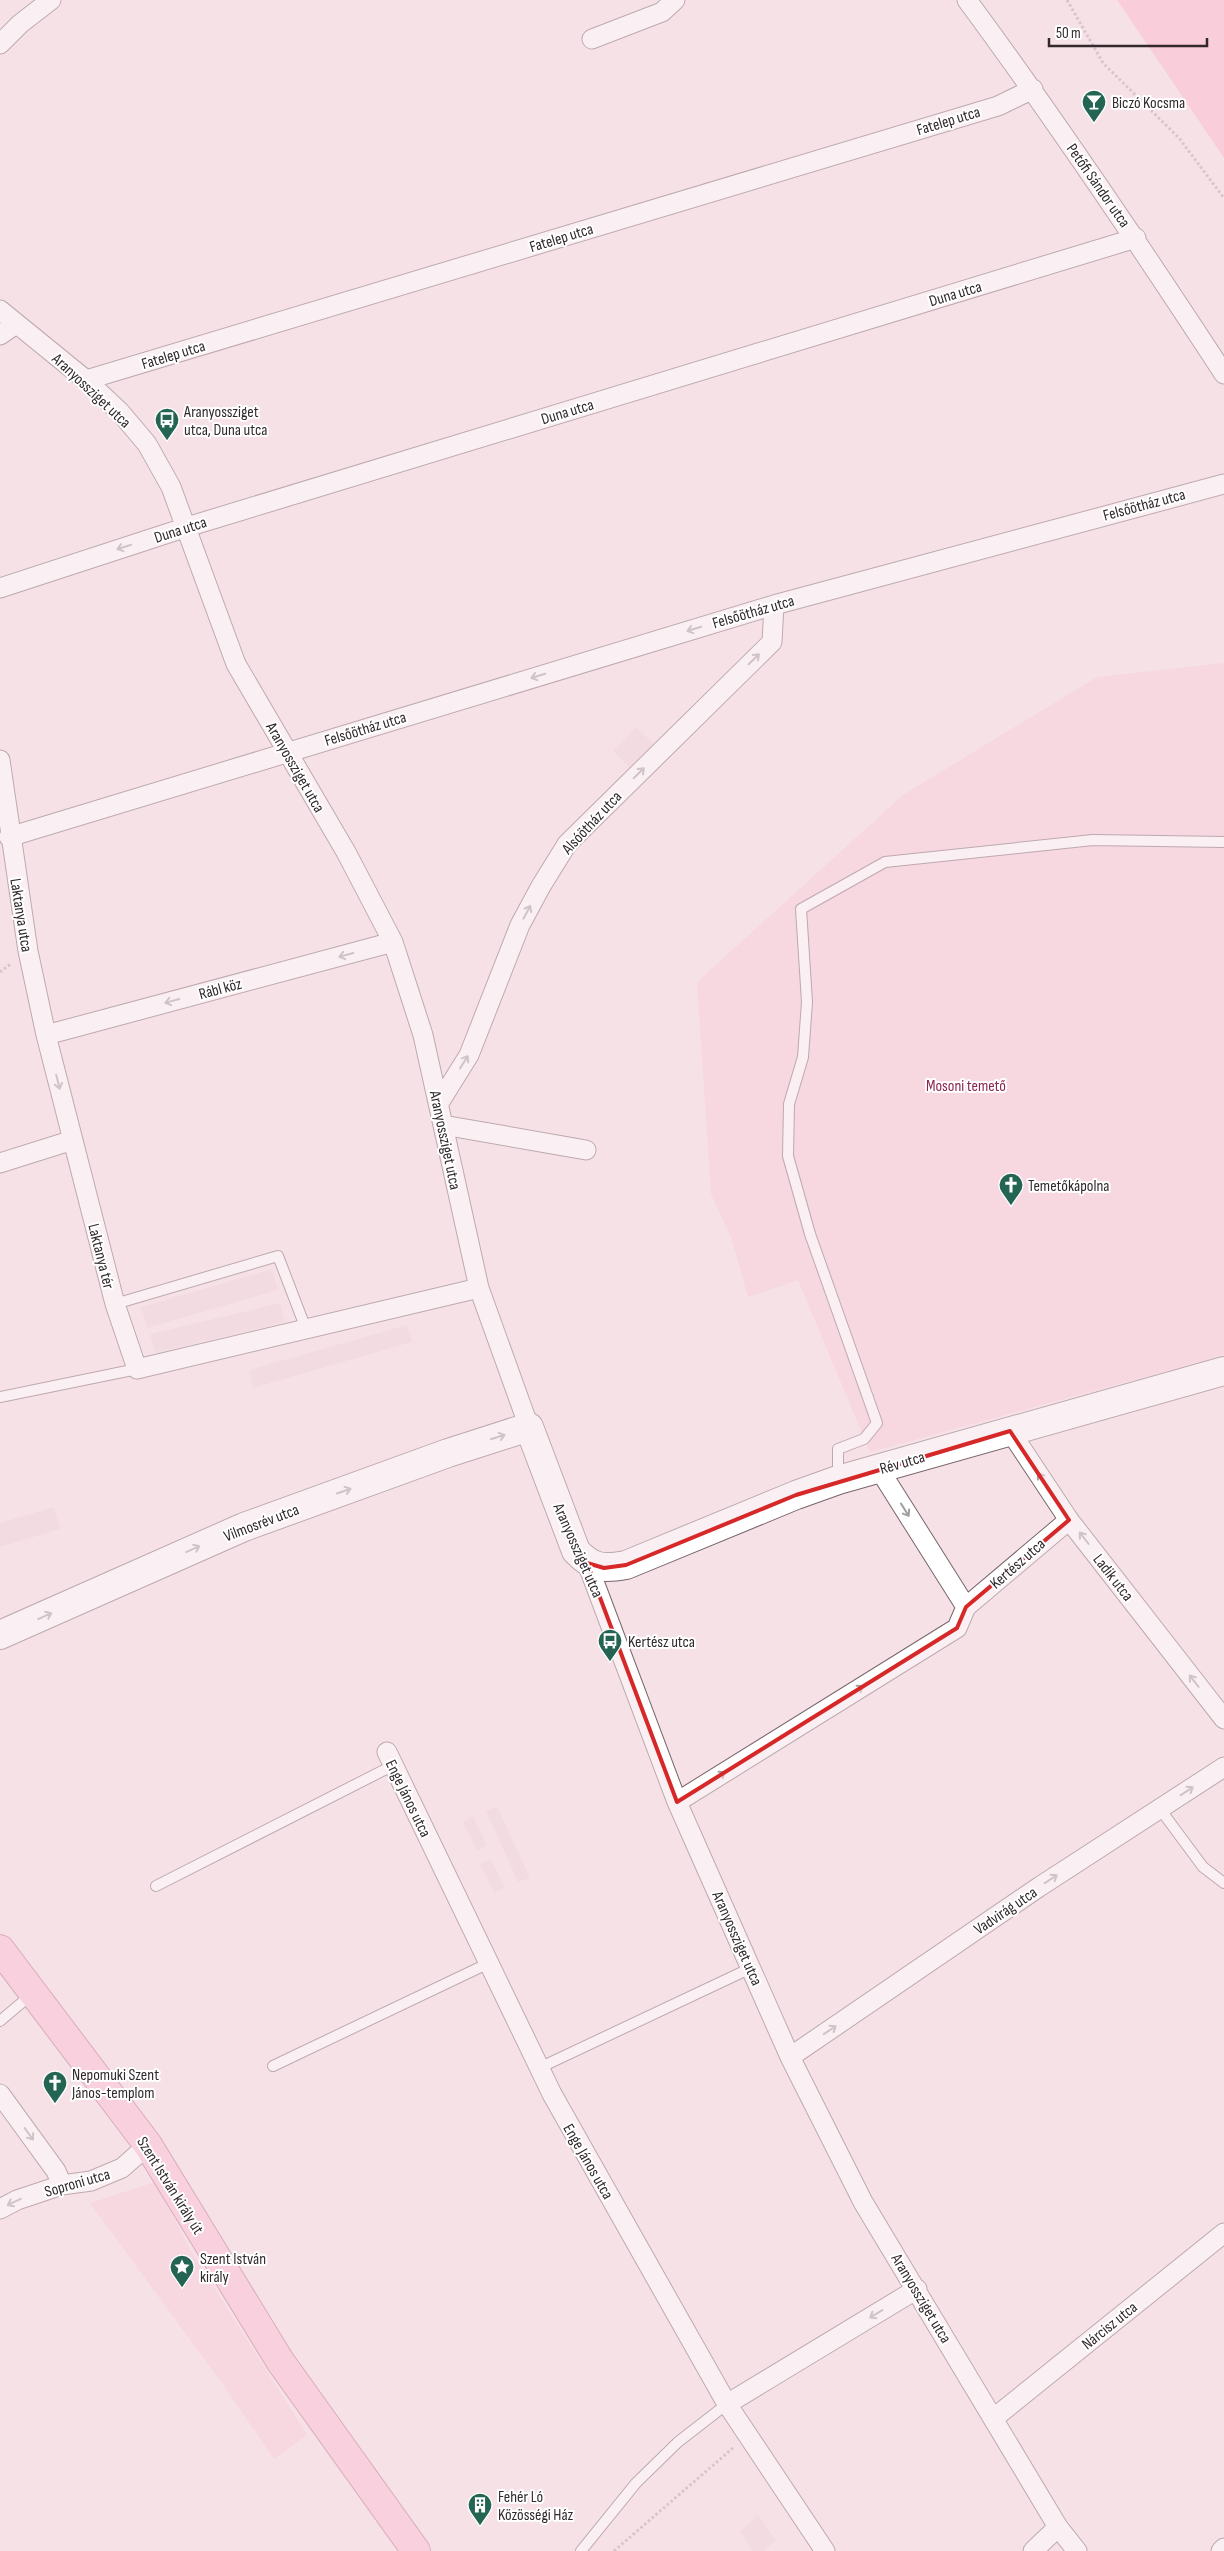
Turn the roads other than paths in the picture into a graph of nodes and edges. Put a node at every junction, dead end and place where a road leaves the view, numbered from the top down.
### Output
1 (51, 0) edge
2 (675, 0) edge
3 (967, 0) edge
4 (592, 39) dead end
5 (0, 44) edge
6 (1033, 89) junction
7 (1136, 238) junction
8 (0, 310) edge
9 (16, 324) junction
10 (0, 335) edge
11 (1224, 374) edge
12 (86, 380) junction
13 (1224, 484) edge
14 (187, 527) junction
15 (0, 588) edge
16 (774, 604) junction
17 (286, 752) junction
18 (0, 760) edge
19 (10, 836) junction
20 (1224, 842) edge
21 (393, 942) junction
22 (46, 1034) junction
23 (438, 1104) junction
24 (443, 1125) junction
25 (73, 1140) junction
26 (586, 1150) dead end
27 (0, 1163) edge
28 (479, 1288) junction
29 (114, 1304) junction
30 (306, 1329) junction
31 (137, 1369) junction
32 (1224, 1371) edge
33 (0, 1397) edge
34 (529, 1427) junction
35 (1010, 1431) junction
36 (879, 1469) junction
37 (838, 1480) junction
38 (1069, 1520) junction
39 (587, 1563) junction
40 (966, 1607) junction
41 (0, 1636) edge
42 (1224, 1719) edge
43 (390, 1758) joint
44 (1224, 1767) edge
45 (677, 1802) junction
46 (1160, 1809) junction
47 (1224, 1883) edge
48 (156, 1886) dead end
49 (0, 1950) edge
50 (489, 1963) junction
51 (751, 1968) junction
52 (33, 1993) junction
53 (0, 2021) edge
54 (790, 2057) junction
55 (273, 2066) dead end
56 (539, 2068) junction
57 (0, 2094) edge
58 (148, 2145) junction
59 (62, 2185) junction
60 (0, 2209) edge
61 (1224, 2233) edge
62 (917, 2289) junction
63 (727, 2404) junction
64 (994, 2418) junction
65 (1058, 2527) junction
66 (416, 2551) edge
67 (581, 2551) edge
68 (825, 2551) edge
69 (1033, 2551) edge
70 (1077, 2551) edge

1 - 5 street
2 - 4 street
3 - 6 street, Petőfi Sándor utca
6 - 7 street, Petőfi Sándor utca
6 - 12 street, Fatelep utca
7 - 11 street, Petőfi Sándor utca
7 - 14 street, Duna utca
8 - 9 street, Aranyossziget utca
9 - 10 street
9 - 12 street, Aranyossziget utca
12 - 14 street, Aranyossziget utca
13 - 16 street, Felsőötház utca
14 -> 15 street, Duna utca
14 - 17 street, Aranyossziget utca
16 -> 17 street, Felsőötház utca
23 -> 16 street, Alsóötház utca
17 - 19 street
17 - 21 street, Aranyossziget utca
18 - 19 street, Laktanya utca
19 - 22 street, Laktanya utca
20 - 37 lane
21 -> 22 street, Rábl köz
21 - 23 street, Aranyossziget utca
22 -> 25 street, Laktanya utca
23 - 24 street, Aranyossziget utca
24 - 26 street
24 - 28 street, Aranyossziget utca
25 - 27 street
25 - 29 street, Laktanya tér
28 - 30 street
28 - 34 street, Aranyossziget utca
29 - 30 lane
29 - 31 street, Laktanya tér
30 - 31 street
31 - 33 lane
32 - 35 main road, Rév utca
34 - 39 main road, Aranyossziget utca
41 -> 34 main road, Vilmosrév utca
35 - 36 main road, Rév utca
38 -> 35 street, Ladik utca
36 - 37 main road, Rév utca
36 -> 40 street
37 - 39 main road, Rév utca
38 - 40 street, Kertész utca
42 -> 38 street, Ladik utca
39 - 45 street, Aranyossziget utca
45 -> 40 street, Kertész utca
43 - 48 lane
43 - 50 street, Enge János utca
46 -> 44 street, Vadvirág utca
45 - 51 street, Aranyossziget utca
46 - 47 lane
54 -> 46 street, Vadvirág utca
49 - 52 main road, Szent István király út
50 - 55 lane
50 - 56 street, Enge János utca
51 - 54 street, Aranyossziget utca
51 - 56 lane
52 - 53 lane
52 - 58 main road, Szent István király út
54 - 62 street, Aranyossziget utca
56 - 63 street, Enge János utca
57 -> 59 street
58 - 59 street, Soproni utca
58 - 66 main road, Szent István király út
59 -> 60 street, Soproni utca
61 - 64 street, Nárcisz utca
62 -> 63 street
62 - 64 street, Aranyossziget utca
63 - 67 lane
63 - 68 street, Enge János utca
64 - 65 street, Aranyossziget utca
65 - 69 street
65 - 70 street, Aranyossziget utca

